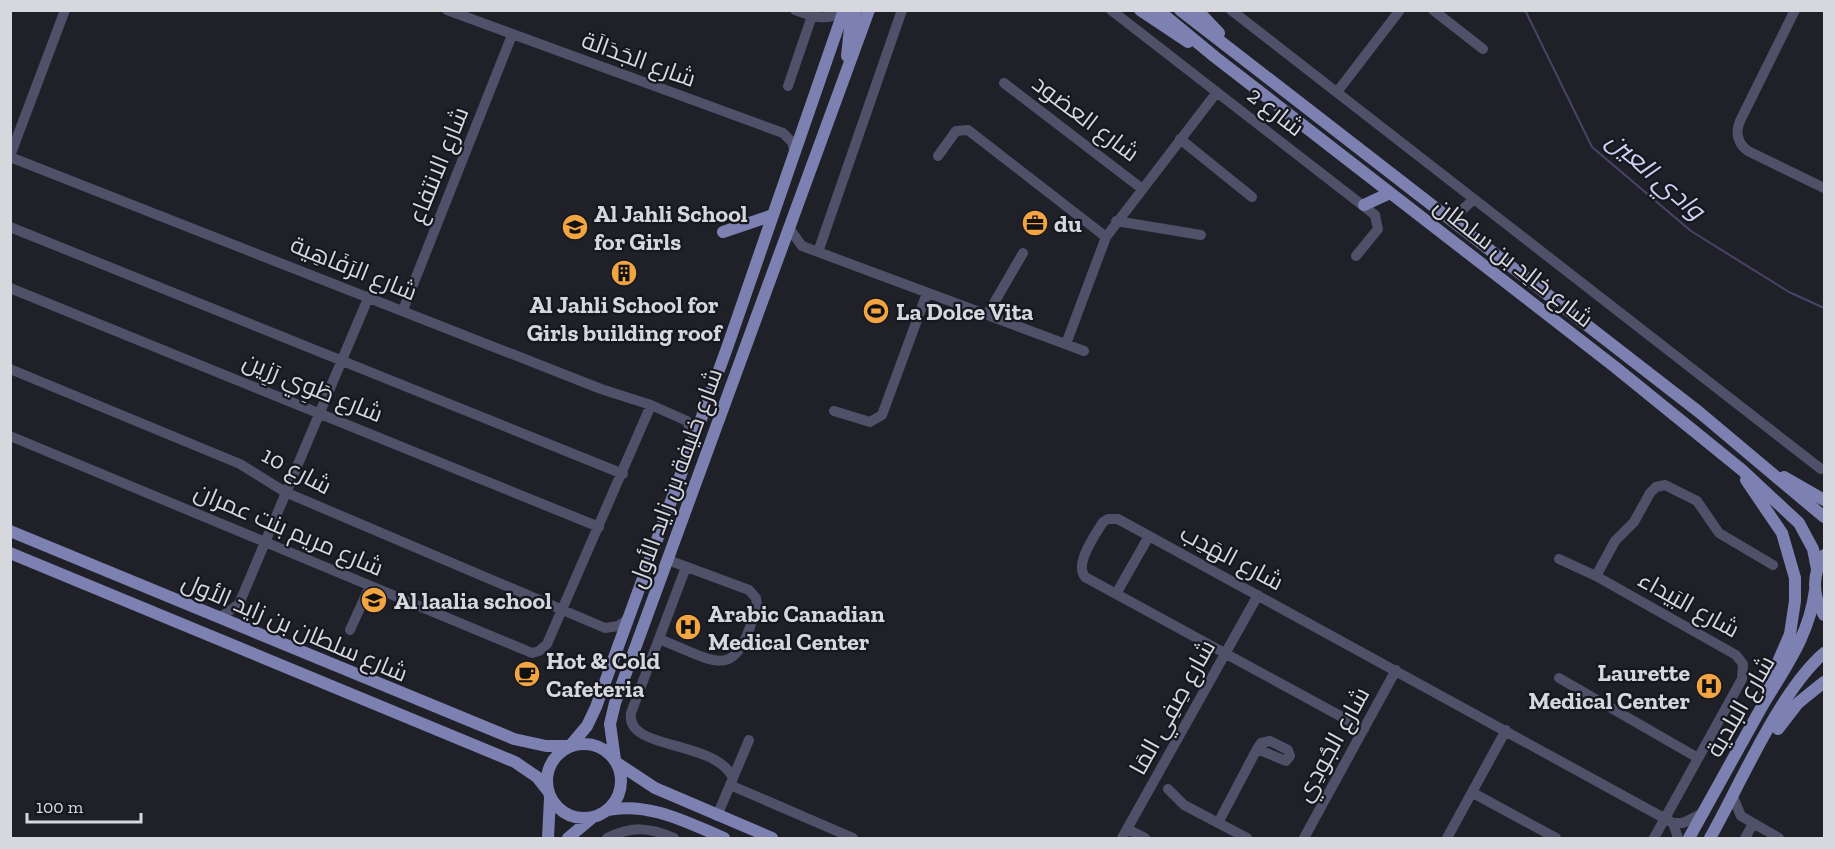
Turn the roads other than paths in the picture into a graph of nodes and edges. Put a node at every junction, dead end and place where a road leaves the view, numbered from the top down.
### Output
1 (65, 10) edge
2 (447, 10) edge
3 (795, 10) edge
4 (843, 10) edge
5 (856, 10) edge
6 (868, 10) edge
7 (874, 10) edge
8 (902, 10) edge
9 (1111, 10) edge
10 (1140, 10) edge
11 (1158, 10) edge
12 (1180, 10) edge
13 (1197, 10) edge
14 (1231, 10) edge
15 (1400, 10) edge
16 (1433, 10) edge
17 (1795, 10) edge
18 (815, 15) edge
19 (861, 33) junction
20 (512, 35) junction
21 (834, 40) junction
22 (1483, 49) dead end
23 (1240, 56) junction
24 (1215, 57) junction
25 (845, 72) junction
26 (1004, 82) dead end
27 (788, 86) dead end
28 (1217, 92) junction
29 (1337, 92) junction
30 (804, 125) junction
31 (783, 133) junction
32 (1180, 139) junction
33 (795, 153) junction
34 (10, 156) edge
35 (938, 156) dead end
36 (1142, 188) junction
37 (1824, 189) edge
38 (1390, 193) junction
39 (1252, 197) dead end
40 (1472, 202) junction
41 (1364, 206) junction
42 (773, 215) junction
43 (1446, 216) junction
44 (1116, 221) junction
45 (10, 227) edge
46 (789, 228) junction
47 (1464, 230) junction
48 (723, 232) dead end
49 (1201, 235) dead end
50 (1106, 237) junction
51 (802, 246) junction
52 (780, 252) junction
53 (818, 252) junction
54 (1023, 253) dead end
55 (1356, 256) dead end
56 (10, 288) edge
57 (927, 292) junction
58 (369, 296) junction
59 (403, 310) junction
60 (987, 315) junction
61 (1066, 344) junction
62 (1084, 351) dead end
63 (342, 359) junction
64 (10, 369) edge
65 (651, 405) junction
66 (834, 411) dead end
67 (320, 412) junction
68 (704, 412) junction
69 (682, 417) junction
70 (10, 436) edge
71 (694, 439) junction
72 (1756, 460) junction
73 (1821, 468) dead end
74 (1742, 470) junction
75 (623, 474) junction
76 (285, 492) junction
77 (1824, 500) edge
78 (1824, 518) edge
79 (599, 526) junction
80 (10, 531) edge
81 (1149, 536) junction
82 (10, 540) edge
83 (38, 542) junction
84 (266, 542) junction
85 (10, 553) edge
86 (1824, 555) edge
87 (1559, 559) dead end
88 (668, 560) junction
89 (1773, 565) dead end
90 (686, 567) junction
91 (1817, 569) junction
92 (1596, 576) junction
93 (370, 586) junction
94 (1815, 591) junction
95 (1116, 594) junction
96 (1258, 595) junction
97 (239, 604) junction
98 (563, 609) junction
99 (1824, 615) edge
100 (219, 618) junction
101 (628, 619) junction
102 (605, 628) junction
103 (244, 629) junction
104 (350, 630) dead end
105 (659, 639) junction
106 (617, 648) junction
107 (1824, 653) edge
108 (1226, 654) junction
109 (1396, 670) junction
110 (1559, 678) dead end
111 (1824, 682) edge
112 (1762, 707) junction
113 (1364, 729) junction
114 (1506, 730) junction
115 (749, 740) dead end
116 (569, 746) junction
117 (1257, 749) dead end
118 (1698, 758) junction
119 (1754, 758) junction
120 (616, 761) junction
121 (731, 782) junction
122 (1168, 789) dead end
123 (1473, 793) junction
124 (549, 794) junction
125 (1733, 797) junction
126 (607, 810) junction
127 (1702, 813) junction
128 (717, 816) junction
129 (592, 817) junction
130 (1669, 821) junction
131 (1720, 821) junction
132 (1749, 822) junction
133 (1218, 824) junction
134 (1125, 834) edge
135 (548, 838) edge
136 (568, 838) edge
137 (607, 838) edge
138 (674, 838) edge
139 (724, 838) edge
140 (772, 838) edge
141 (853, 838) edge
142 (1145, 838) edge
143 (1247, 838) edge
144 (1304, 838) edge
145 (1448, 838) edge
146 (1556, 838) edge
147 (1654, 838) edge
148 (1678, 838) edge
149 (1689, 838) edge
150 (1710, 838) edge
151 (1745, 838) edge
152 (1779, 838) edge

1 - 34 street
2 - 20 street, شارع الجَدَالَة
3 - 18 street
4 - 18 street
4 - 21 main road, شارع خليفة بن زايد الأول
5 - 25 main road
6 - 19 main road, شارع خليفة بن زايد الأول
7 - 19 main road
8 - 53 street
9 - 28 street, شارع 2
10 - 24 main road
11 - 24 main road, شارع خالِد بن سلطان
12 - 23 main road, شارع خالِد بن سلطان
13 - 23 main road
14 - 29 street
15 - 29 street
16 - 22 street
17 - 37 street
18 - 21 street
18 - 27 street
19 - 25 main road, شارع خليفة بن زايد الأول
20 - 31 street, شارع الجَدَالَة
20 - 59 street, شارع الانتفاع
21 - 30 main road, شارع خليفة بن زايد الأول
23 - 43 main road, شارع خالِد بن سلطان
24 - 38 main road, شارع خالِد بن سلطان
25 - 46 main road, شارع خليفة بن زايد الأول
26 - 36 street, شارع العضود
28 - 32 street
28 - 41 street, شارع 2
29 - 40 street
30 - 31 street
30 - 33 main road, شارع خليفة بن زايد الأول
31 - 33 street
32 - 36 street
32 - 39 street
33 - 42 main road, شارع خليفة بن زايد الأول
34 - 58 street, شارع الرَفَاهِية
35 - 50 street
36 - 44 street
38 - 41 main road
38 - 74 main road, شارع خالِد بن سلطان
40 - 43 street
40 - 47 street
40 - 73 street
41 - 55 street, شارع 2
42 - 48 main road
42 - 68 main road, شارع خليفة بن زايد الأول
43 - 47 main road, شارع خالِد بن سلطان
44 - 49 street
44 - 50 street
45 - 63 street
46 - 51 street
46 - 52 main road, شارع خليفة بن زايد الأول
47 - 72 main road, شارع خالِد بن سلطان
50 - 61 street
51 - 52 street
51 - 53 street
52 - 88 main road, شارع خليفة بن زايد الأول
53 - 57 street
54 - 60 street
56 - 67 street, شارع طَوِي رَزِين
57 - 60 street
57 - 66 street
58 - 59 street, شارع الرَفَاهِية
58 - 63 street
59 - 65 street, شارع الرَفَاهِية
60 - 61 street
61 - 62 street
63 - 67 street
63 - 75 street
64 - 76 street, شارع 10
65 - 69 street, شارع الرَفَاهِية
65 - 75 street, شارع مريم بنت عمران
67 - 76 street
67 - 79 street, شارع طَوِي رَزِين
68 - 69 street
68 - 71 main road, شارع خليفة بن زايد الأول
69 - 71 street
70 - 84 street, شارع مريم بنت عمران
71 - 101 main road, شارع خليفة بن زايد الأول
72 - 77 main road
72 - 78 main road, شارع خالِد بن سلطان
74 - 91 main road, شارع خالِد بن سلطان
74 - 112 main road
75 - 79 street, شارع مريم بنت عمران
76 - 84 street
76 - 98 street, شارع 10
79 - 98 street, شارع مريم بنت عمران
80 - 83 main road, شارع سلطان بن زايد الأول
81 - 95 street
81 - 95 street, شارع الهَدِب
81 - 96 street, شارع الهَدِب
82 - 83 main road
83 - 100 main road, شارع سلطان بن زايد الأول
84 - 93 street, شارع مريم بنت عمران
84 - 97 street
85 - 124 main road, شارع سلطان بن زايد الأول
86 - 91 main road
87 - 92 street, شارع البَيداء
88 - 90 street
88 - 120 main road, شارع خليفة بن زايد الأول
89 - 92 street
90 - 105 street
90 - 105 street
91 - 94 main road, شارع البلدية
92 - 118 street, شارع البَيداء
93 - 98 street, شارع مريم بنت عمران
93 - 104 street
94 - 99 main road
94 - 112 main road, شارع البلدية
95 - 108 street, شارع الهَدِب
96 - 108 street, شارع صِفِي المَا
96 - 109 street, شارع الهَدِب
97 - 100 street
97 - 103 street
98 - 102 street
100 - 103 main road, شارع سلطان بن زايد الأول
101 - 102 street
101 - 106 main road, شارع خليفة بن زايد الأول
102 - 106 street
103 - 116 main road, شارع سلطان بن زايد الأول
105 - 121 street
106 - 116 main road, شارع خليفة بن زايد الأول
107 - 119 main road, شارع البلدية
108 - 113 street, شارع الهَدِب
108 - 134 street, شارع صِفِي المَا
109 - 113 street, شارع الجُودِي
109 - 114 street, شارع الهَدِب
110 - 118 street
111 - 119 main road
112 - 127 main road, شارع البلدية
113 - 144 street, شارع الجُودِي
114 - 123 street
114 - 130 street, شارع الهَدِب
115 - 121 street
116 - 120 main road
116 - 124 main road
117 - 133 street
118 - 130 street, شارع البَيداء
119 - 125 main road, شارع البلدية
120 - 126 main road
120 - 128 main road
121 - 128 street
121 - 141 street
122 - 133 street
123 - 145 street
123 - 146 street
124 - 129 main road
124 - 135 main road
125 - 131 main road, شارع البلدية
125 - 132 street
126 - 129 main road
126 - 139 main road
127 - 130 street
127 - 149 main road, شارع البلدية
128 - 140 main road
129 - 136 main road
130 - 147 street, شارع البَيداء
130 - 148 street
131 - 132 street
131 - 150 main road, شارع البلدية
132 - 151 street
132 - 152 street
133 - 143 street
134 - 142 street
137 - 138 street

